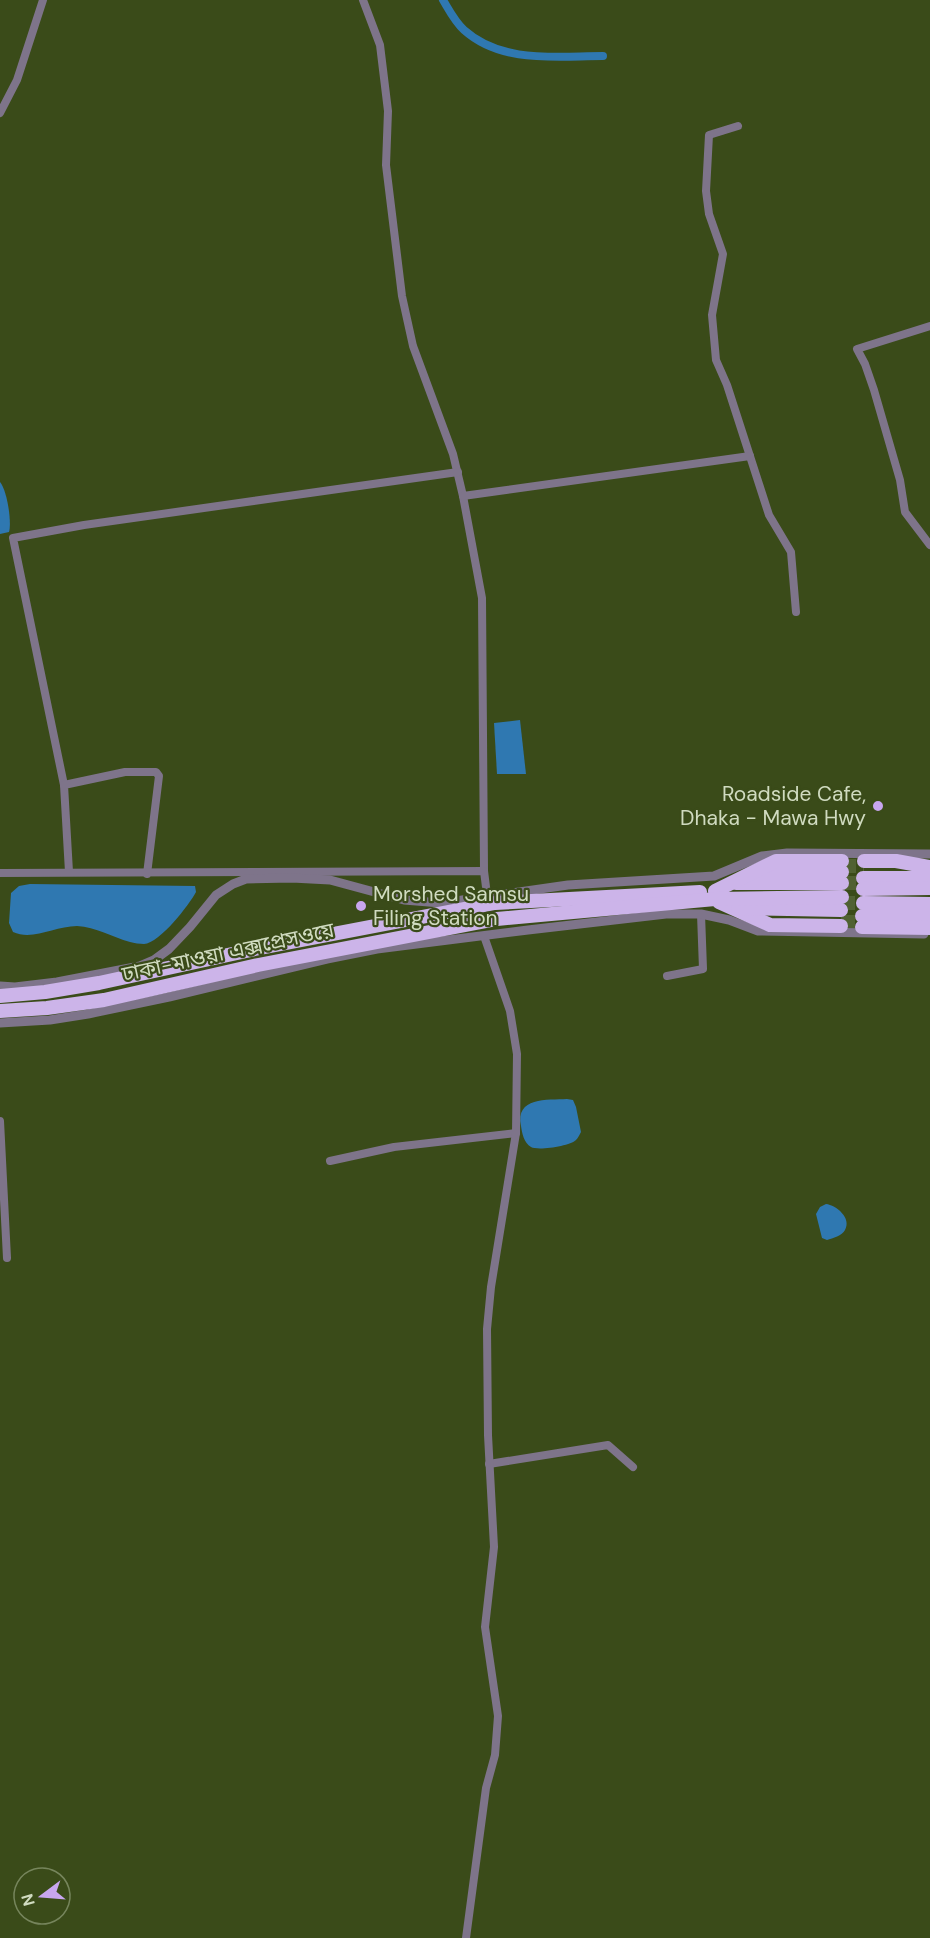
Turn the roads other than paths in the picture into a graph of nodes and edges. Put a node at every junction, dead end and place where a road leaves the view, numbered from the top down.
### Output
1 (43, 0) edge
2 (363, 0) edge
3 (1, 110) edge
4 (738, 126) dead end
5 (930, 326) edge
6 (750, 456) junction
7 (458, 472) junction
8 (463, 496) junction
9 (930, 545) edge
10 (796, 612) dead end
11 (64, 785) junction
12 (930, 854) edge
13 (930, 867) edge
14 (69, 872) junction
15 (484, 872) junction
16 (0, 873) edge
17 (147, 873) junction
18 (930, 878) edge
19 (736, 881) junction
20 (930, 888) edge
21 (842, 894) junction
22 (863, 894) junction
23 (487, 895) junction
24 (930, 898) edge
25 (722, 901) junction
26 (930, 904) edge
27 (930, 911) edge
28 (701, 915) junction
29 (930, 916) edge
30 (930, 922) edge
31 (930, 928) edge
32 (930, 934) edge
33 (484, 936) junction
34 (667, 976) dead end
35 (0, 986) edge
36 (0, 996) edge
37 (0, 1011) edge
38 (0, 1023) edge
39 (0, 1121) edge
40 (516, 1133) junction
41 (330, 1161) dead end
42 (7, 1258) dead end
43 (489, 1464) junction
44 (633, 1467) dead end
45 (466, 1938) edge

1 - 3 street
2 - 7 street
4 - 6 street
5 - 9 street
6 - 8 street
6 - 10 street
7 - 8 street
7 - 11 street
8 - 15 street
11 - 14 street
11 - 17 street
12 - 23 street
13 - 22 highway
14 - 16 street
14 - 17 street
15 - 17 street
15 - 23 street
18 - 22 highway
19 - 21 highway, ঢাকা-মাওয়া এক্সপ্রেসওয়ে
19 - 21 highway, ঢাকা-মাওয়া এক্সপ্রেসওয়ে
19 - 25 highway, ঢাকা-মাওয়া এক্সপ্রেসওয়ে
20 - 22 highway
21 - 25 highway, ঢাকা-মাওয়া এক্সপ্রেসওয়ে
21 - 25 highway, ঢাকা-মাওয়া এক্সপ্রেসওয়ে
21 - 25 highway, ঢাকা-মাওয়া এক্সপ্রেসওয়ে
22 - 24 highway
22 - 26 highway
22 - 27 highway
22 - 29 highway
22 - 30 highway
22 - 31 highway
23 - 35 street
25 - 36 highway, ঢাকা-মাওয়া এক্সপ্রেসওয়ে
25 - 37 highway, ঢাকা-মাওয়া এক্সপ্রেসওয়ে
28 - 32 street
28 - 33 street
28 - 34 street
33 - 38 street
33 - 40 street
39 - 42 street
40 - 41 street
40 - 43 street
43 - 44 street
43 - 45 street

